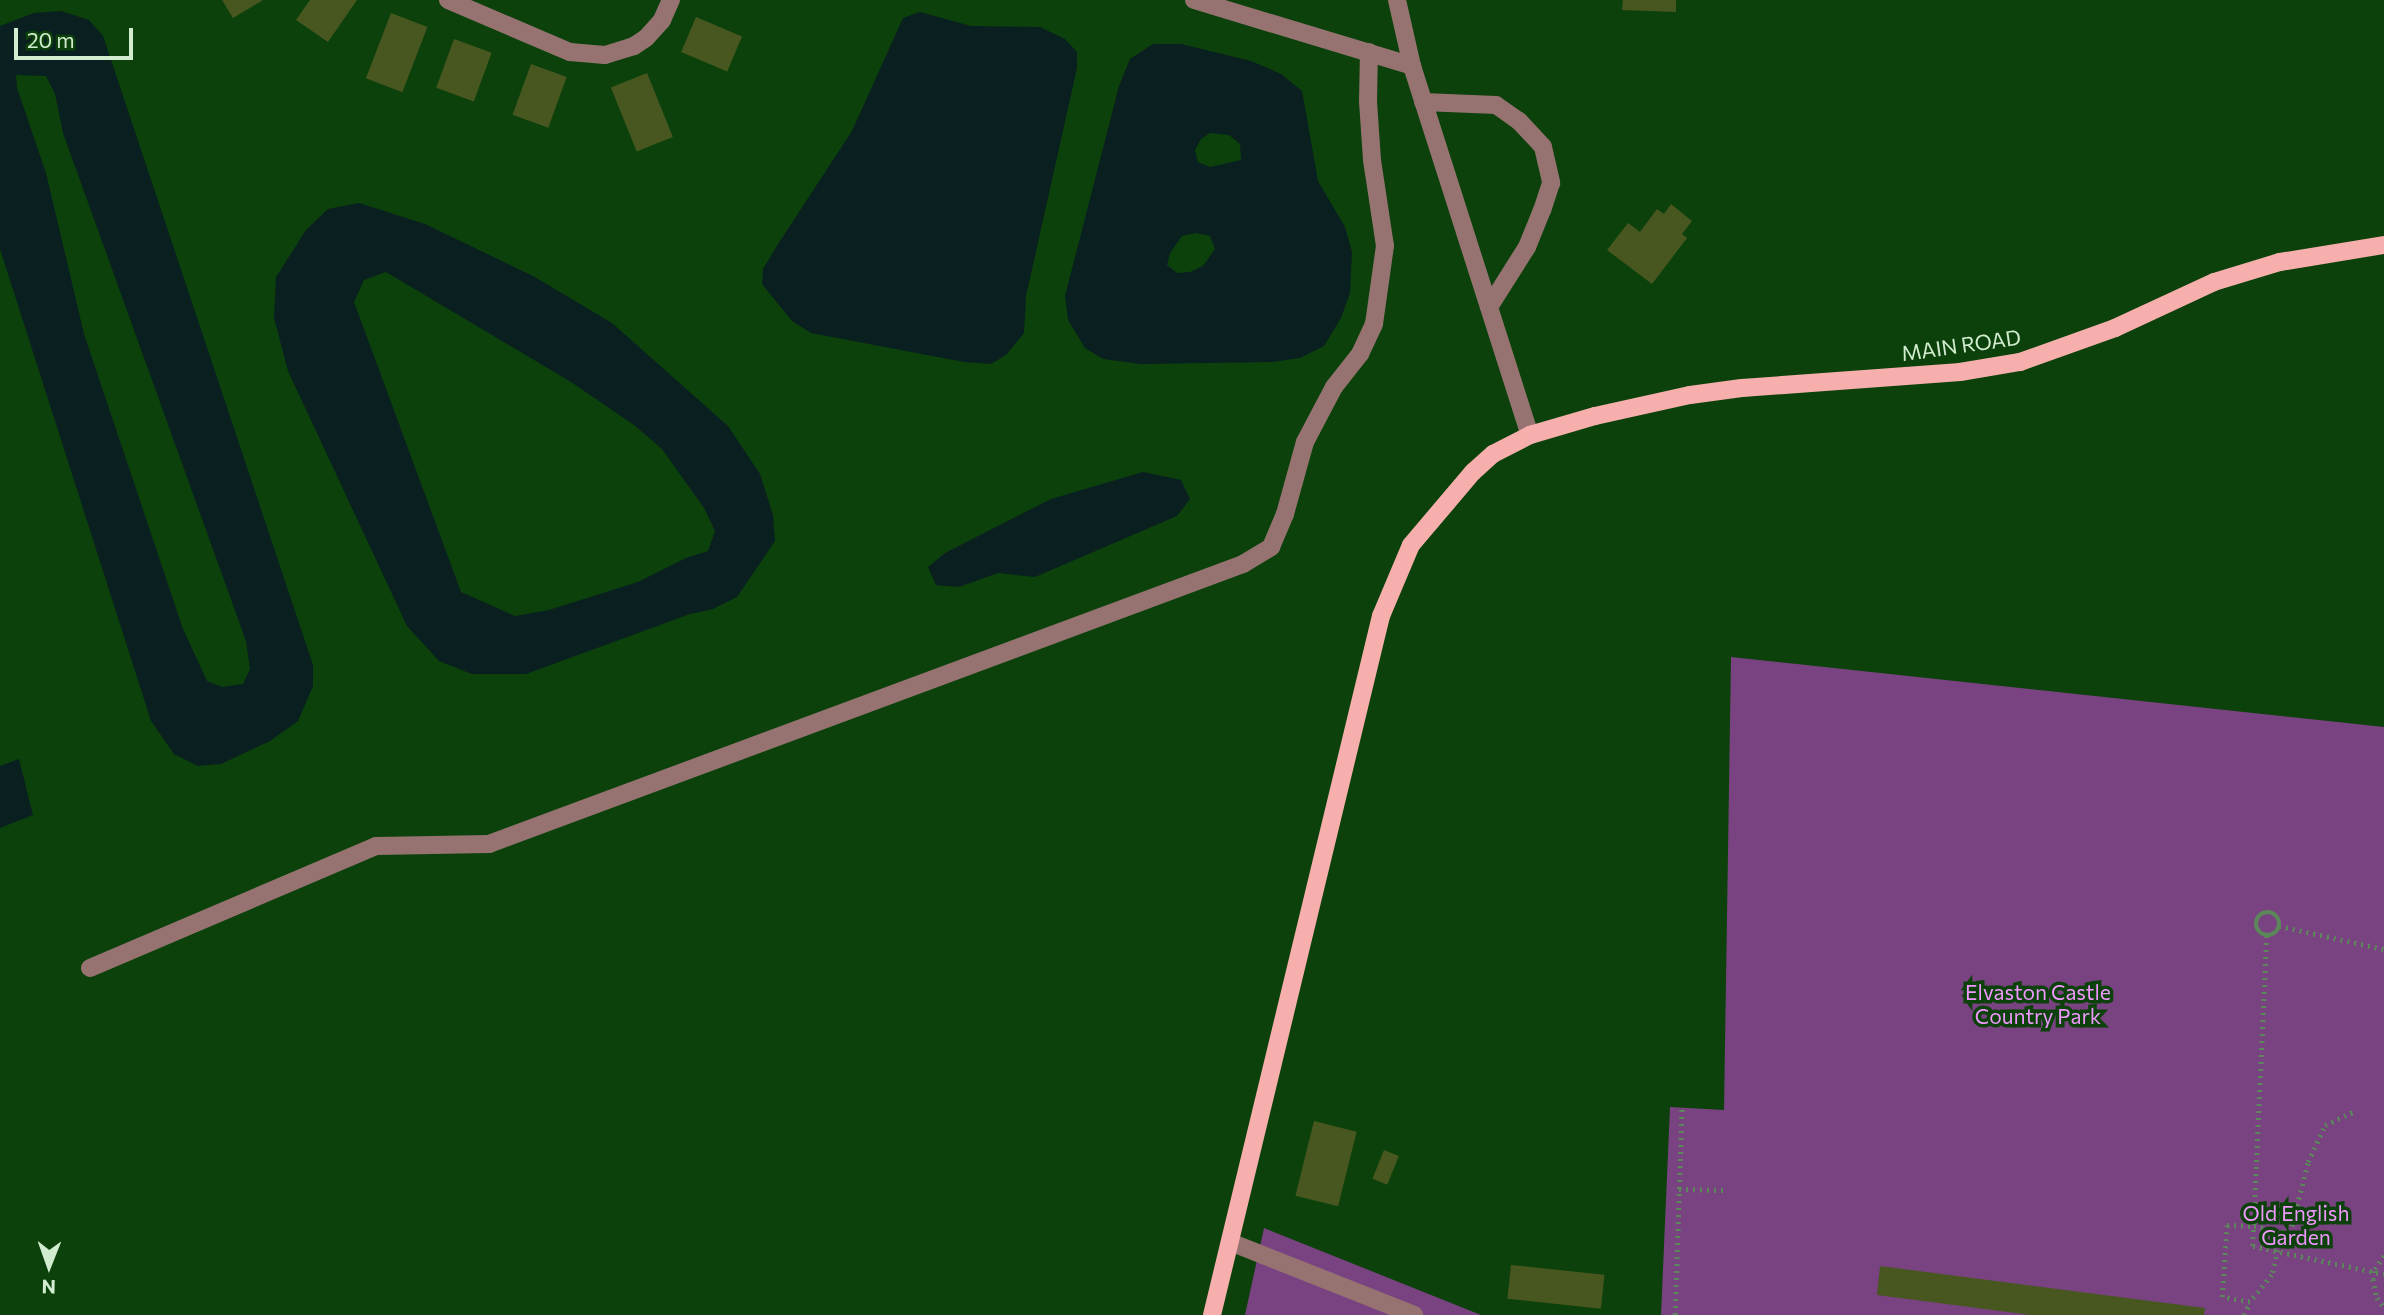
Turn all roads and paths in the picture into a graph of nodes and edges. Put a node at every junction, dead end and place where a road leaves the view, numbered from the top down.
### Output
1 (448, 0) edge
2 (671, 0) edge
3 (1194, 0) edge
4 (1397, 0) edge
5 (1369, 52) junction
6 (1412, 66) junction
7 (1423, 102) junction
8 (2384, 245) edge
9 (1489, 307) junction
10 (1530, 435) junction
11 (2279, 926) junction
12 (2267, 936) junction
13 (2384, 949) edge
14 (90, 968) dead end
15 (1682, 1105) dead end
16 (2353, 1112) dead end
17 (1679, 1189) junction
18 (1724, 1189) dead end
19 (2254, 1226) junction
20 (1230, 1242) junction
21 (2278, 1250) junction
22 (2384, 1256) edge
23 (2374, 1271) junction
24 (2384, 1274) edge
25 (2250, 1302) junction
26 (2384, 1307) edge
27 (1212, 1315) edge
28 (1414, 1315) edge
29 (1675, 1315) edge
30 (2244, 1315) edge

1 - 2 lane
3 - 5 lane
4 - 6 lane
5 - 6 lane
5 - 14 lane
6 - 7 lane
7 - 9 lane
7 - 9 lane
8 - 10 main road, MAIN ROAD
9 - 10 lane
10 - 20 main road, MAIN ROAD
11 - 12 path
11 - 12 path
11 - 13 path
12 - 19 path
15 - 17 path
16 - 19 path
17 - 18 path
17 - 29 path
19 - 21 path
19 - 25 path
20 - 27 main road, MAIN ROAD
20 - 28 lane
21 - 23 path
21 - 25 path
22 - 23 path
23 - 24 path
23 - 26 path
25 - 30 path

